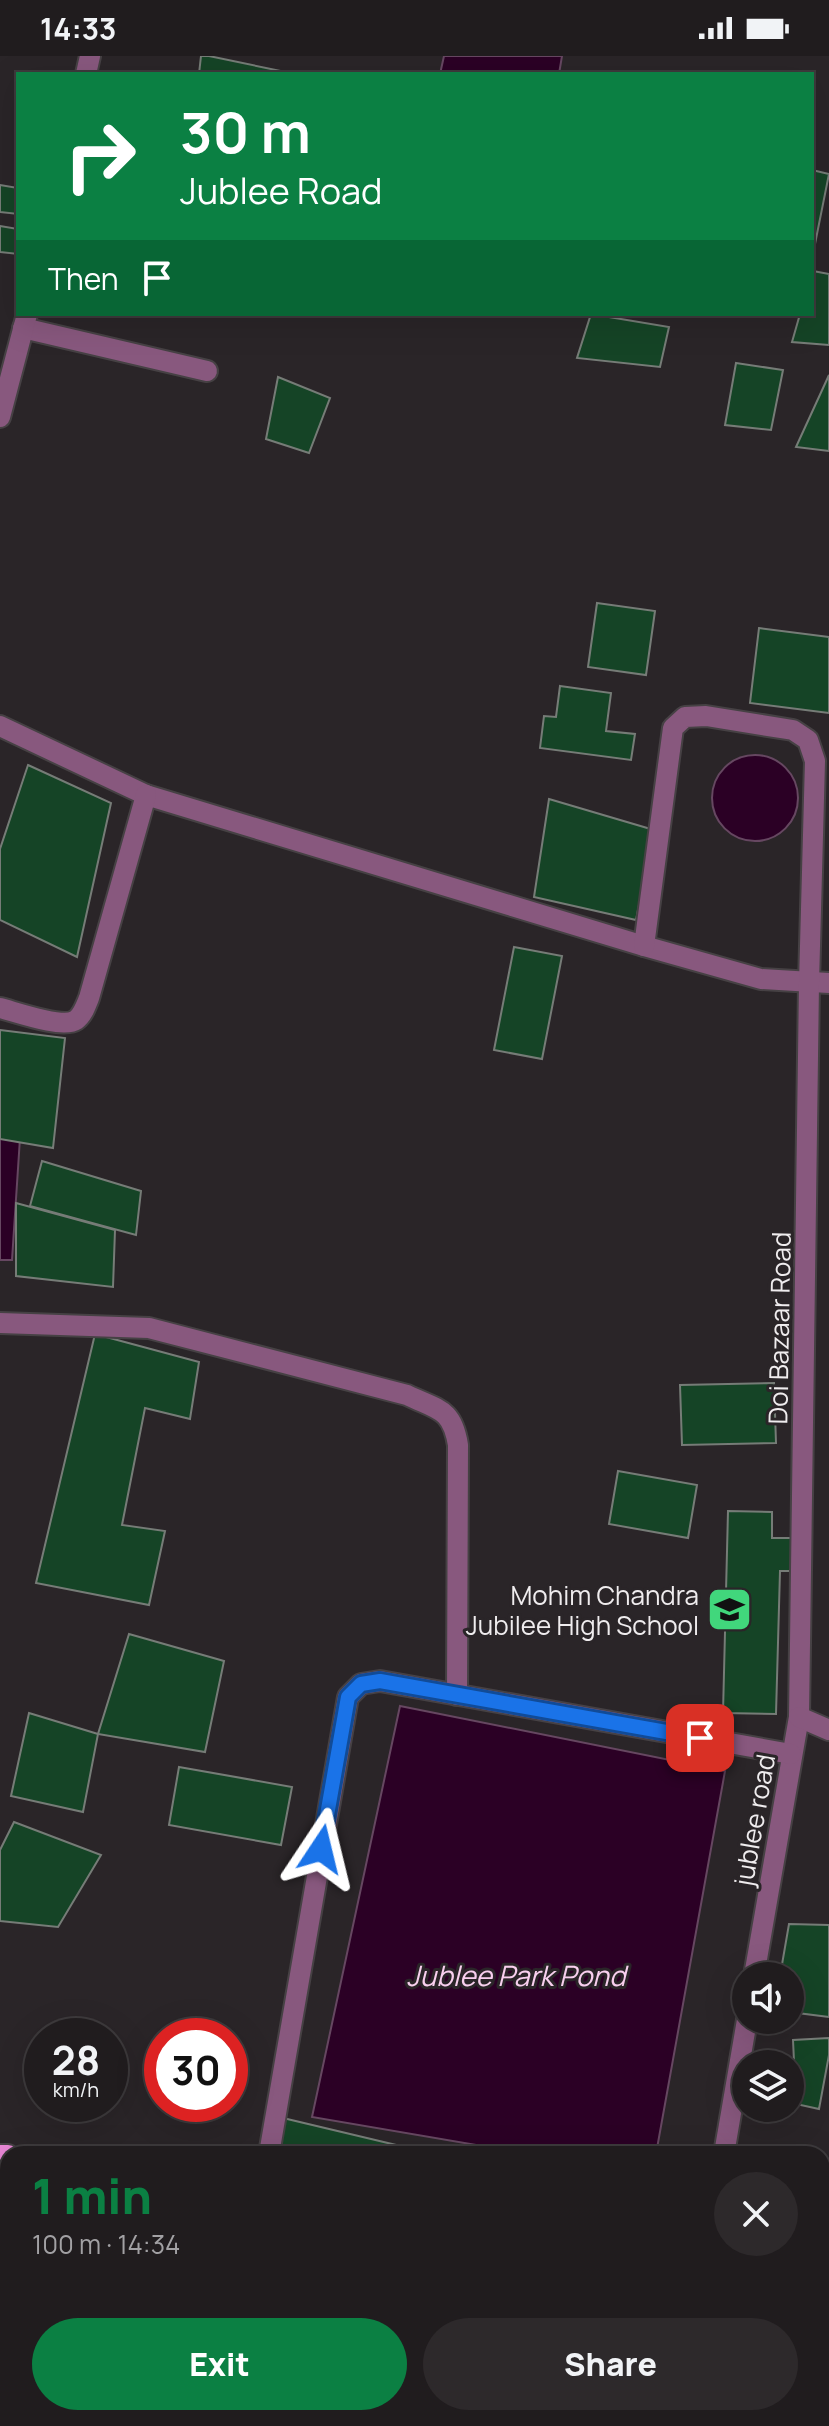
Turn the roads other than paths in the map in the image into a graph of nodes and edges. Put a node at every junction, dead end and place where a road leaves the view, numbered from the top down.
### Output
1 (25, 321) edge
2 (207, 371) dead end
3 (0, 417) edge
4 (0, 726) edge
5 (146, 795) junction
6 (644, 946) junction
7 (819, 983) edge
8 (0, 1008) edge
9 (0, 1323) edge
10 (799, 1673) joint
11 (457, 1695) junction
12 (799, 1717) junction
13 (829, 1730) edge
14 (791, 1754) junction
15 (756, 1962) edge
16 (745, 2034) edge
17 (270, 2146) edge
18 (725, 2146) edge

1 - 2 street
1 - 3 street
4 - 5 street
5 - 6 street
5 - 8 street
6 - 7 street
6 - 7 street, Doi Bazaar Road
7 - 10 street, Doi Bazaar Road
9 - 11 street
10 - 12 street, jublee road
11 - 14 street, jublee road
11 - 17 street, jublee road
12 - 13 street
12 - 14 street, jublee road
14 - 15 street, jublee road
16 - 18 street

